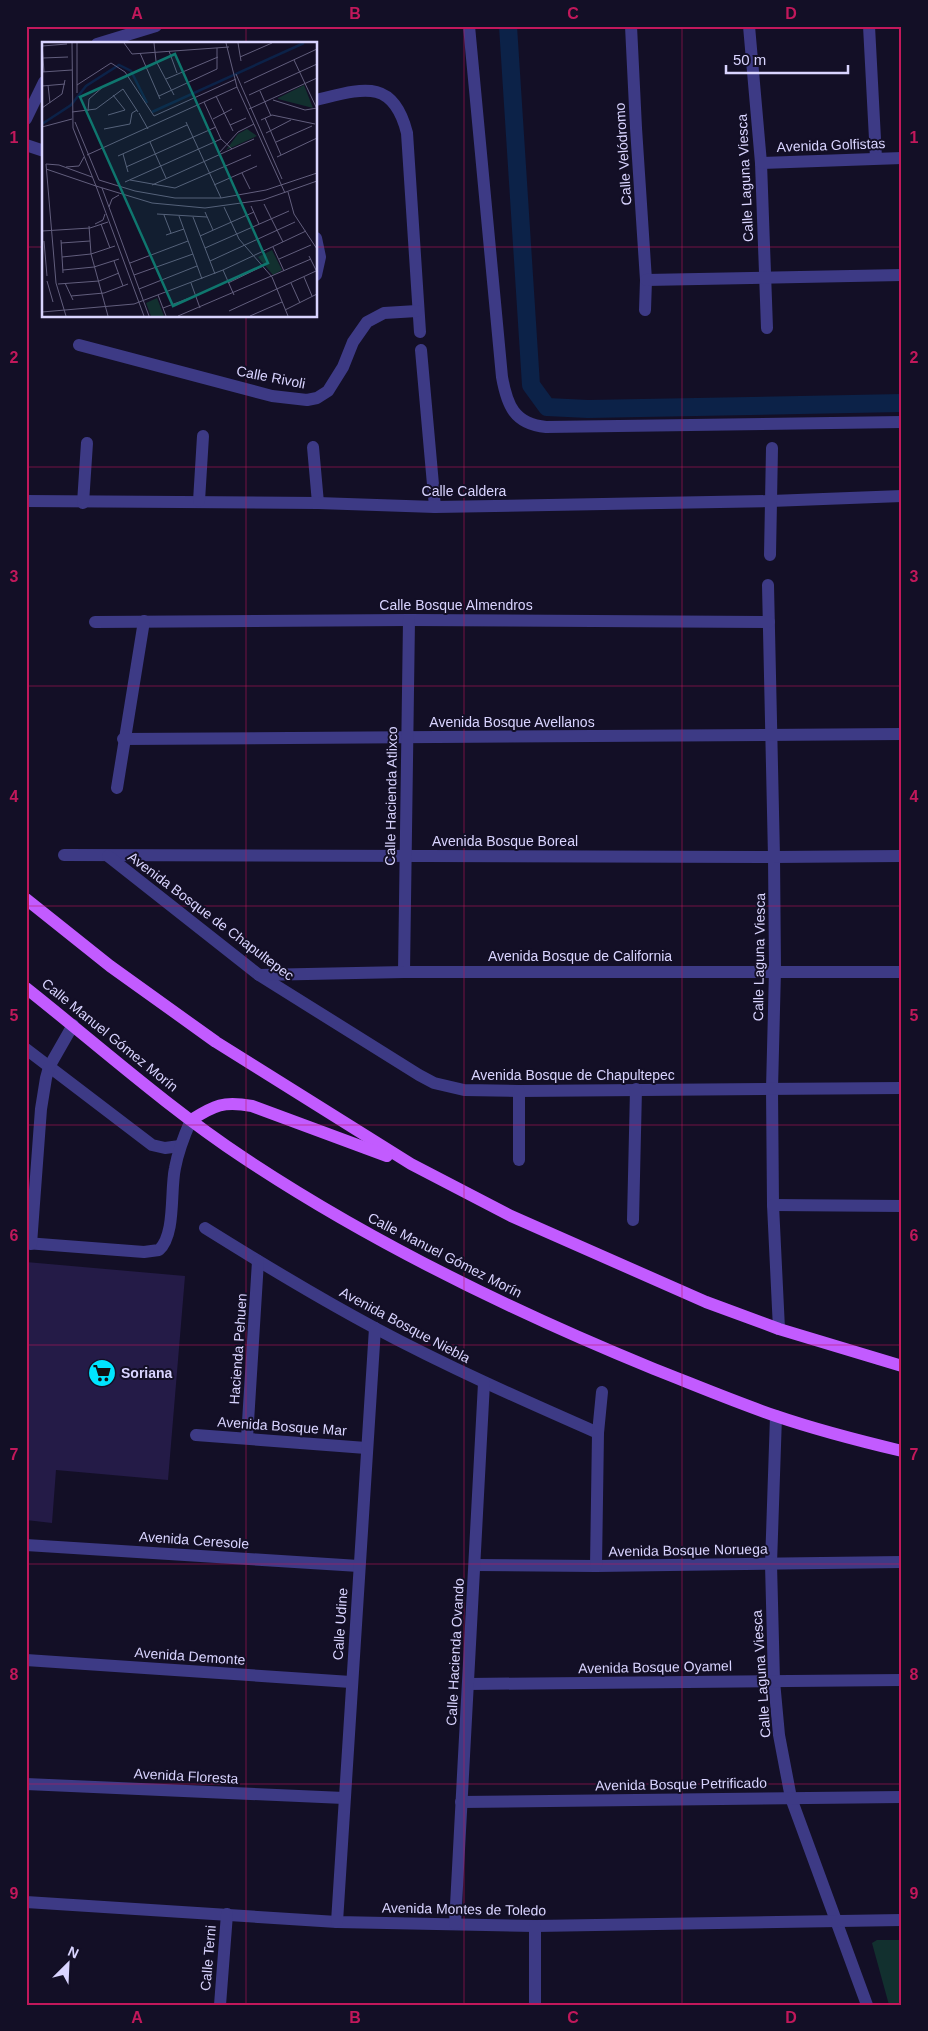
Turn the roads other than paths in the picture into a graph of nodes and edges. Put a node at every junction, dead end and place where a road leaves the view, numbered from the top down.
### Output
1 (156, 26) edge
2 (469, 26) edge
3 (631, 26) edge
4 (749, 26) edge
5 (869, 26) edge
6 (104, 42) edge
7 (42, 86) edge
8 (318, 100) edge
9 (26, 119) edge
10 (26, 146) edge
11 (42, 150) edge
12 (876, 158) junction
13 (902, 158) edge
14 (761, 163) junction
15 (318, 248) edge
16 (318, 266) edge
17 (902, 275) edge
18 (765, 279) junction
19 (646, 280) junction
20 (645, 310) dead end
21 (417, 311) junction
22 (767, 328) dead end
23 (420, 332) dead end
24 (79, 345) dead end
25 (421, 350) dead end
26 (902, 422) edge
27 (203, 436) dead end
28 (87, 443) dead end
29 (313, 447) dead end
30 (772, 448) dead end
31 (902, 496) edge
32 (26, 501) edge
33 (199, 501) junction
34 (771, 501) junction
35 (83, 503) junction
36 (318, 503) junction
37 (434, 507) junction
38 (770, 555) dead end
39 (768, 585) dead end
40 (409, 620) junction
41 (144, 621) junction
42 (95, 622) dead end
43 (769, 622) junction
44 (902, 734) edge
45 (773, 735) junction
46 (407, 738) junction
47 (123, 739) junction
48 (117, 788) dead end
49 (64, 855) dead end
50 (108, 856) junction
51 (406, 856) junction
52 (902, 856) edge
53 (774, 857) junction
54 (26, 899) edge
55 (774, 970) junction
56 (404, 972) junction
57 (901, 972) edge
58 (259, 975) junction
59 (26, 988) edge
60 (73, 1025) junction
61 (26, 1049) edge
62 (50, 1067) junction
63 (902, 1088) edge
64 (636, 1089) junction
65 (772, 1089) junction
66 (519, 1092) junction
67 (191, 1120) junction
68 (180, 1146) junction
69 (519, 1160) dead end
70 (411, 1164) junction
71 (773, 1205) junction
72 (902, 1206) edge
73 (633, 1220) dead end
74 (205, 1228) dead end
75 (29, 1244) edge
76 (258, 1261) junction
77 (375, 1328) junction
78 (779, 1329) junction
79 (902, 1366) edge
80 (484, 1383) junction
81 (602, 1392) dead end
82 (776, 1416) junction
83 (598, 1433) junction
84 (196, 1435) dead end
85 (247, 1438) junction
86 (366, 1448) junction
87 (902, 1452) edge
88 (26, 1544) edge
89 (902, 1562) edge
90 (771, 1564) junction
91 (359, 1566) junction
92 (475, 1566) junction
93 (596, 1566) junction
94 (26, 1660) edge
95 (902, 1680) edge
96 (774, 1681) junction
97 (351, 1682) junction
98 (468, 1684) junction
99 (26, 1784) edge
100 (902, 1797) edge
101 (344, 1798) junction
102 (791, 1798) junction
103 (462, 1802) junction
104 (26, 1902) edge
105 (227, 1914) junction
106 (902, 1920) edge
107 (337, 1922) junction
108 (837, 1922) junction
109 (455, 1924) junction
110 (535, 1926) junction
111 (220, 2005) edge
112 (535, 2005) edge
113 (867, 2005) edge

1 - 6 street
2 - 26 street
3 - 19 street, Calle Velódromo
4 - 14 street, Calle Laguna Viesca
5 - 12 street
7 - 9 street
8 - 21 street
10 - 11 street
12 - 13 street, Avenida Golfistas
12 - 14 street, Avenida Golfistas
14 - 18 street, Calle Laguna Viesca
15 - 16 street
17 - 18 street
18 - 19 street
18 - 22 street, Calle Laguna Viesca
19 - 20 street, Calle Velódromo
21 - 23 street
21 - 24 street, Calle Rivoli
25 - 37 street
27 - 33 street
28 - 35 street
29 - 36 street
30 - 34 street
31 - 34 street, Calle Caldera
32 - 35 street, Calle Caldera
33 - 35 street, Calle Caldera
33 - 36 street, Calle Caldera
34 - 37 street, Calle Caldera
34 - 38 street
36 - 37 street, Calle Caldera
39 - 43 street, Calle Laguna Viesca
40 - 41 street, Calle Bosque Almendros
40 - 43 street, Calle Bosque Almendros
40 - 46 street, Calle Hacienda Atlixco
41 - 42 street, Calle Bosque Almendros
41 - 47 street
43 - 45 street, Calle Laguna Viesca
44 - 45 street, Avenida Bosque Avellanos
45 - 46 street, Avenida Bosque Avellanos
45 - 53 street, Calle Laguna Viesca
46 - 47 street, Avenida Bosque Avellanos
46 - 51 street, Calle Hacienda Atlixco
47 - 48 street
49 - 50 street, Avenida Bosque Boreal
50 - 51 street, Avenida Bosque Boreal
50 - 58 street, Avenida Bosque de Chapultepec
51 - 53 street, Avenida Bosque Boreal
51 - 56 street, Calle Hacienda Atlixco
52 - 53 street, Avenida Bosque Boreal
53 - 55 street, Calle Laguna Viesca
54 - 70 main road
55 - 56 street, Avenida Bosque de California
55 - 57 street, Avenida Bosque de California
55 - 65 street, Calle Laguna Viesca
56 - 58 street, Avenida Bosque de California
58 - 66 street, Avenida Bosque de Chapultepec
59 - 60 main road, Calle Manuel Gómez Morín
60 - 62 street
60 - 67 main road, Calle Manuel Gómez Morín
61 - 62 street
62 - 68 street
62 - 75 street
63 - 65 street, Avenida Bosque de Chapultepec
64 - 65 street, Avenida Bosque de Chapultepec
64 - 66 street, Avenida Bosque de Chapultepec
64 - 73 street
65 - 71 street, Calle Laguna Viesca
66 - 69 street
67 - 68 street
67 - 70 main road
67 - 82 main road, Calle Manuel Gómez Morín
68 - 75 street
70 - 78 main road
71 - 72 street
71 - 78 street, Calle Laguna Viesca
74 - 76 street, Avenida Bosque Niebla
76 - 77 street, Avenida Bosque Niebla
76 - 85 street, Hacienda Pehuen
77 - 80 street, Avenida Bosque Niebla
77 - 86 street, Calle Udine
78 - 79 main road
80 - 83 street, Avenida Bosque Niebla
80 - 92 street, Calle Hacienda Ovando
81 - 83 street
82 - 87 main road, Calle Manuel Gómez Morín
82 - 90 street, Calle Laguna Viesca
83 - 93 street
84 - 85 street, Avenida Bosque Mar
85 - 86 street, Avenida Bosque Mar
86 - 91 street, Calle Udine
88 - 91 street, Avenida Ceresole
89 - 90 street, Avenida Bosque Noruega
90 - 93 street, Avenida Bosque Noruega
90 - 96 street, Calle Laguna Viesca
91 - 97 street, Calle Udine
92 - 93 street, Avenida Bosque Noruega
92 - 98 street, Calle Hacienda Ovando
94 - 97 street, Avenida Demonte
95 - 96 street, Avenida Bosque Oyamel
96 - 98 street, Avenida Bosque Oyamel
96 - 102 street, Calle Laguna Viesca
97 - 101 street, Calle Udine
98 - 103 street, Calle Hacienda Ovando
99 - 101 street, Avenida Floresta
100 - 102 street, Avenida Bosque Petrificado
101 - 107 street, Calle Udine
102 - 103 street, Avenida Bosque Petrificado
102 - 108 street, Calle Laguna Viesca
103 - 109 street, Calle Hacienda Ovando
104 - 105 street, Avenida Montes de Toledo
105 - 107 street, Avenida Montes de Toledo
105 - 111 street, Calle Terni
106 - 108 street, Avenida Montes de Toledo
107 - 109 street, Avenida Montes de Toledo
108 - 110 street, Avenida Montes de Toledo
108 - 113 street, Calle Laguna Viesca
109 - 110 street, Avenida Montes de Toledo
110 - 112 street

